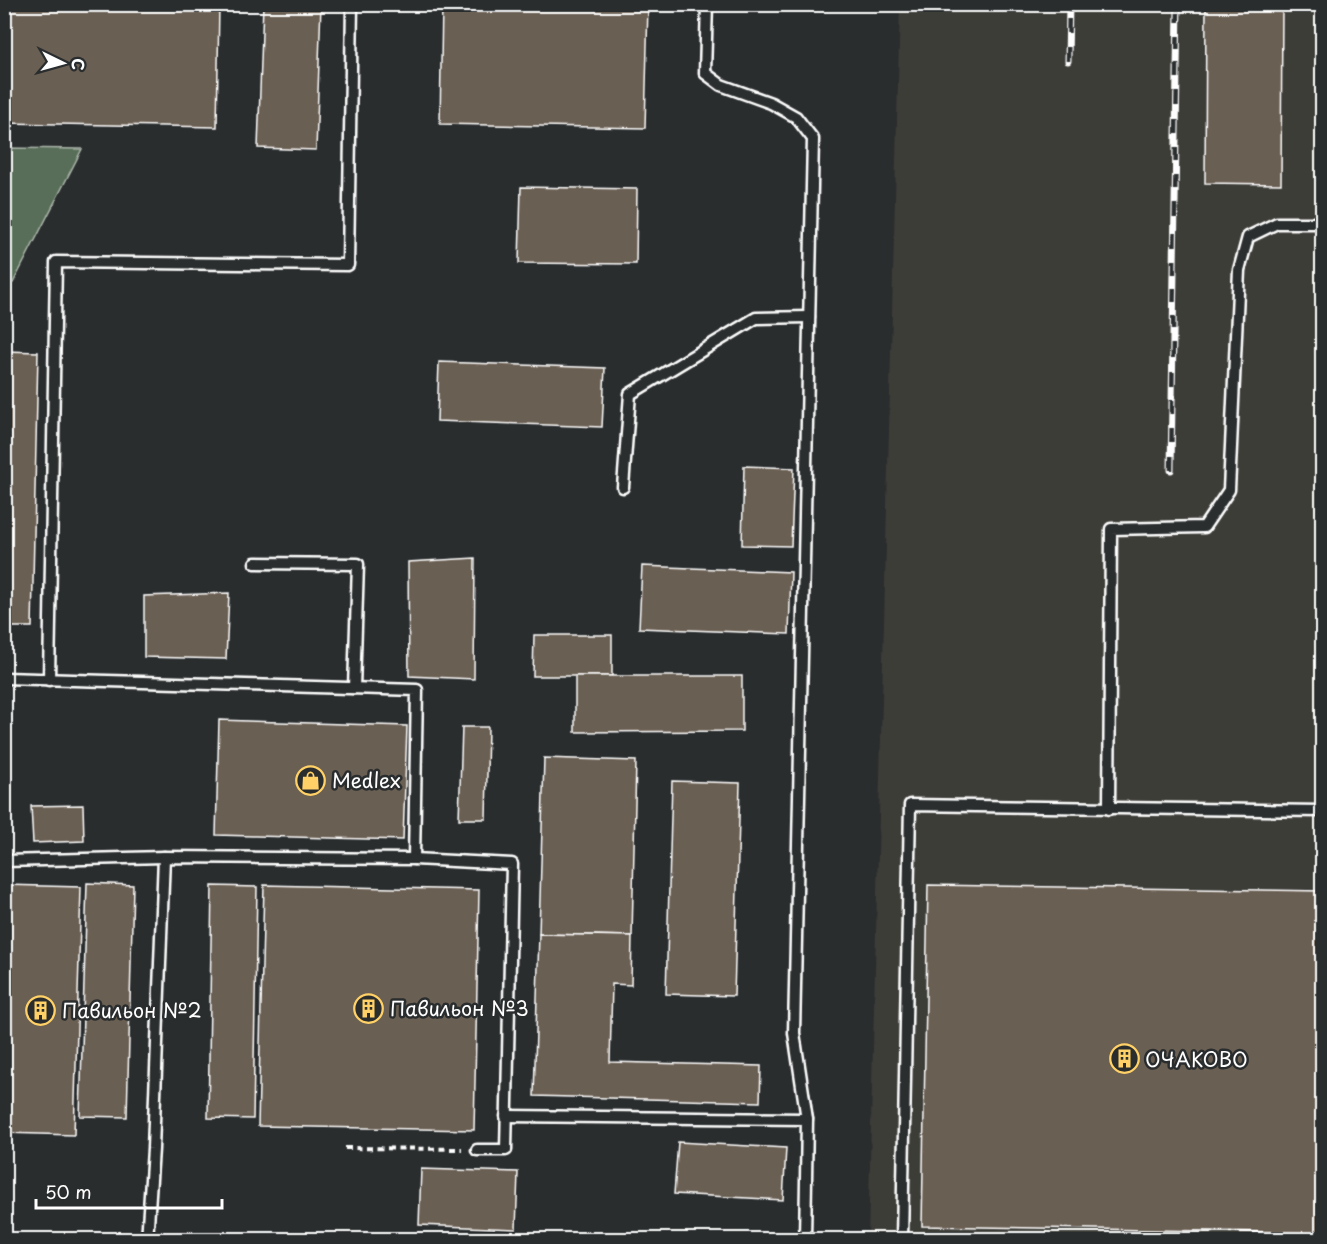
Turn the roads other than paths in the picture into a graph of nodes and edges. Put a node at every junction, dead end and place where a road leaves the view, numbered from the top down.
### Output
1 (352, 4) edge
2 (706, 4) edge
3 (1323, 223) edge
4 (809, 317) junction
5 (623, 487) dead end
6 (255, 563) dead end
7 (4, 678) edge
8 (49, 680) junction
9 (354, 688) junction
10 (1109, 809) junction
11 (1323, 811) edge
12 (164, 857) junction
13 (414, 859) junction
14 (4, 861) edge
15 (506, 1116) junction
16 (807, 1119) junction
17 (477, 1150) road end
18 (147, 1239) edge
19 (805, 1239) edge
20 (902, 1239) edge

1 - 8 lane
2 - 4 lane
3 - 10 lane
4 - 5 lane
4 - 16 lane
6 - 9 lane
7 - 8 lane
8 - 9 lane
9 - 13 lane
10 - 11 lane
10 - 20 lane
12 - 13 lane
12 - 14 lane
12 - 18 lane
13 - 15 lane
15 - 16 lane
15 - 17 lane
16 - 19 lane

